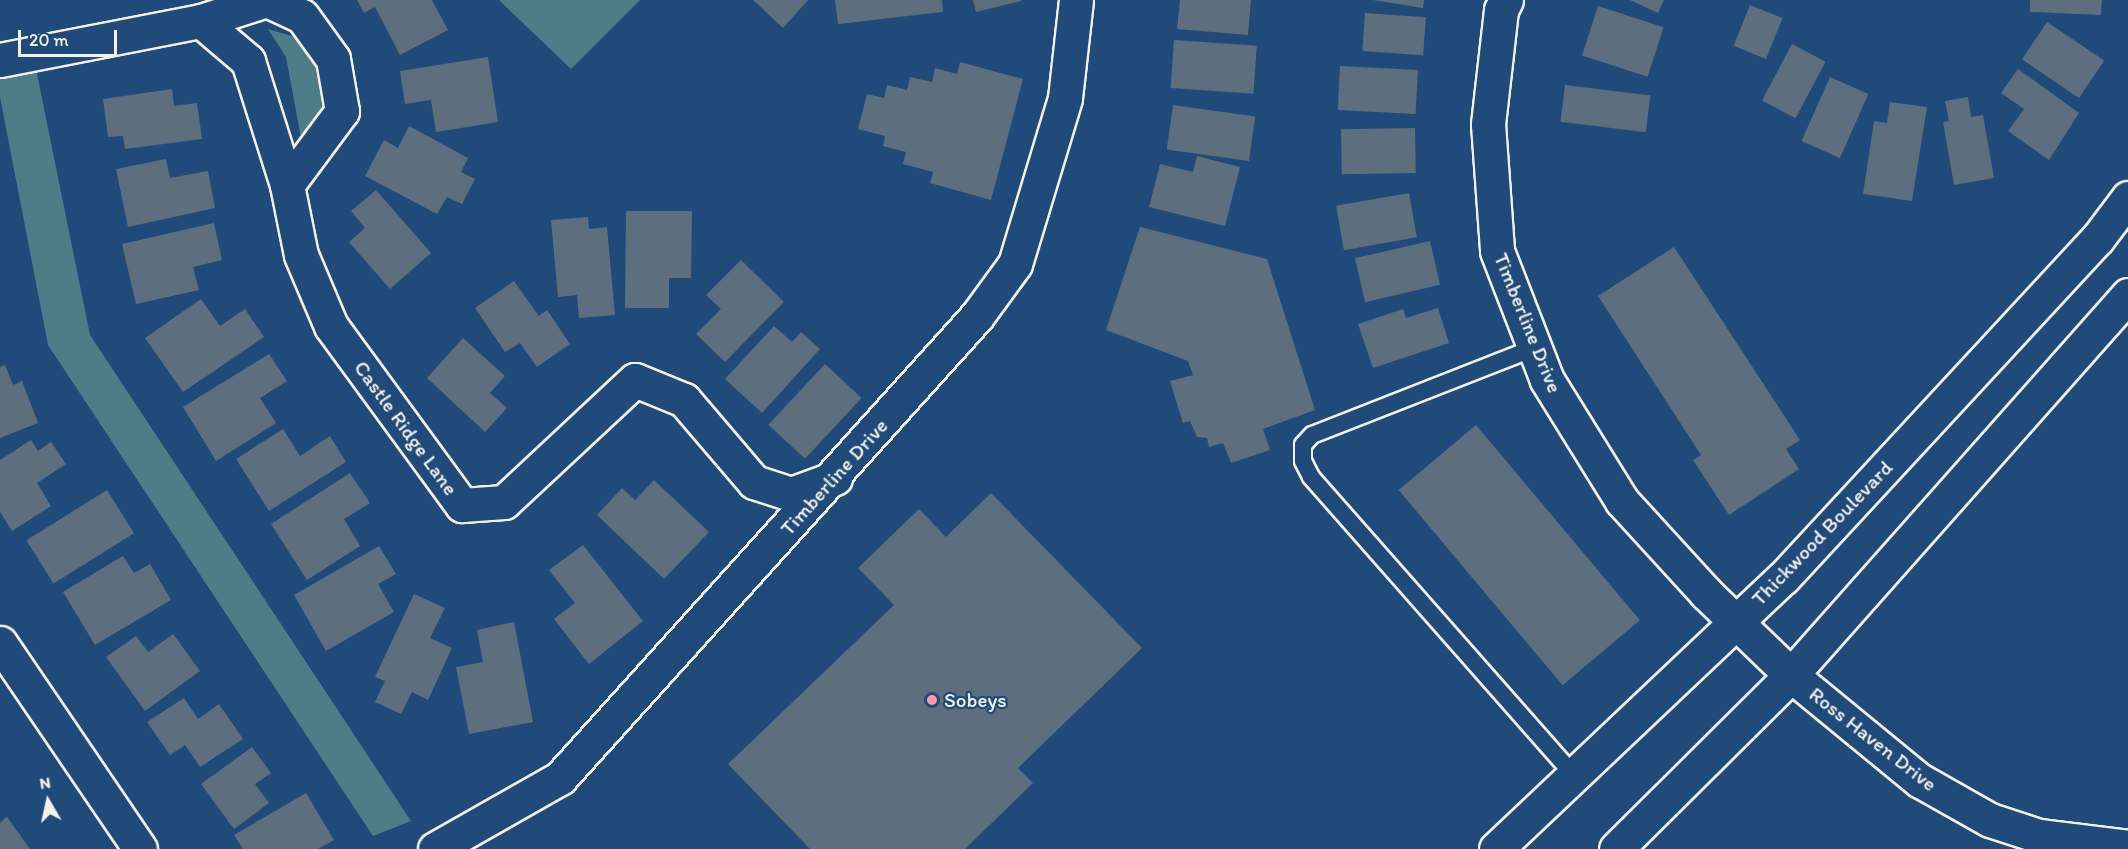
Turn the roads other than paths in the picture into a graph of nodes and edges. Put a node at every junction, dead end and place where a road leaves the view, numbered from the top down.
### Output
1 (1076, 0) edge
2 (1506, 0) edge
3 (201, 21) junction
4 (0, 60) edge
5 (287, 185) junction
6 (2128, 198) edge
7 (2128, 295) edge
8 (1534, 348) junction
9 (835, 478) junction
10 (1735, 622) junction
11 (0, 643) edge
12 (1791, 675) junction
13 (1575, 776) junction
14 (2128, 847) edge
15 (140, 849) edge
16 (435, 849) edge
17 (1496, 849) edge
18 (1616, 849) edge

1 - 9 street, Timberline Drive
2 - 8 street, Timberline Drive
3 - 4 street
3 - 5 street, Castle Ridge Lane
3 - 5 street
5 - 9 street, Castle Ridge Lane
6 - 10 street, Thickwood Boulevard
7 - 12 street
8 - 10 street, Timberline Drive
8 - 13 lane
9 - 16 street, Timberline Drive
10 - 12 street, Timberline Drive
10 - 13 street, Thickwood Boulevard
11 - 15 street
12 - 14 street, Ross Haven Drive
12 - 18 street
13 - 17 street, Thickwood Boulevard

